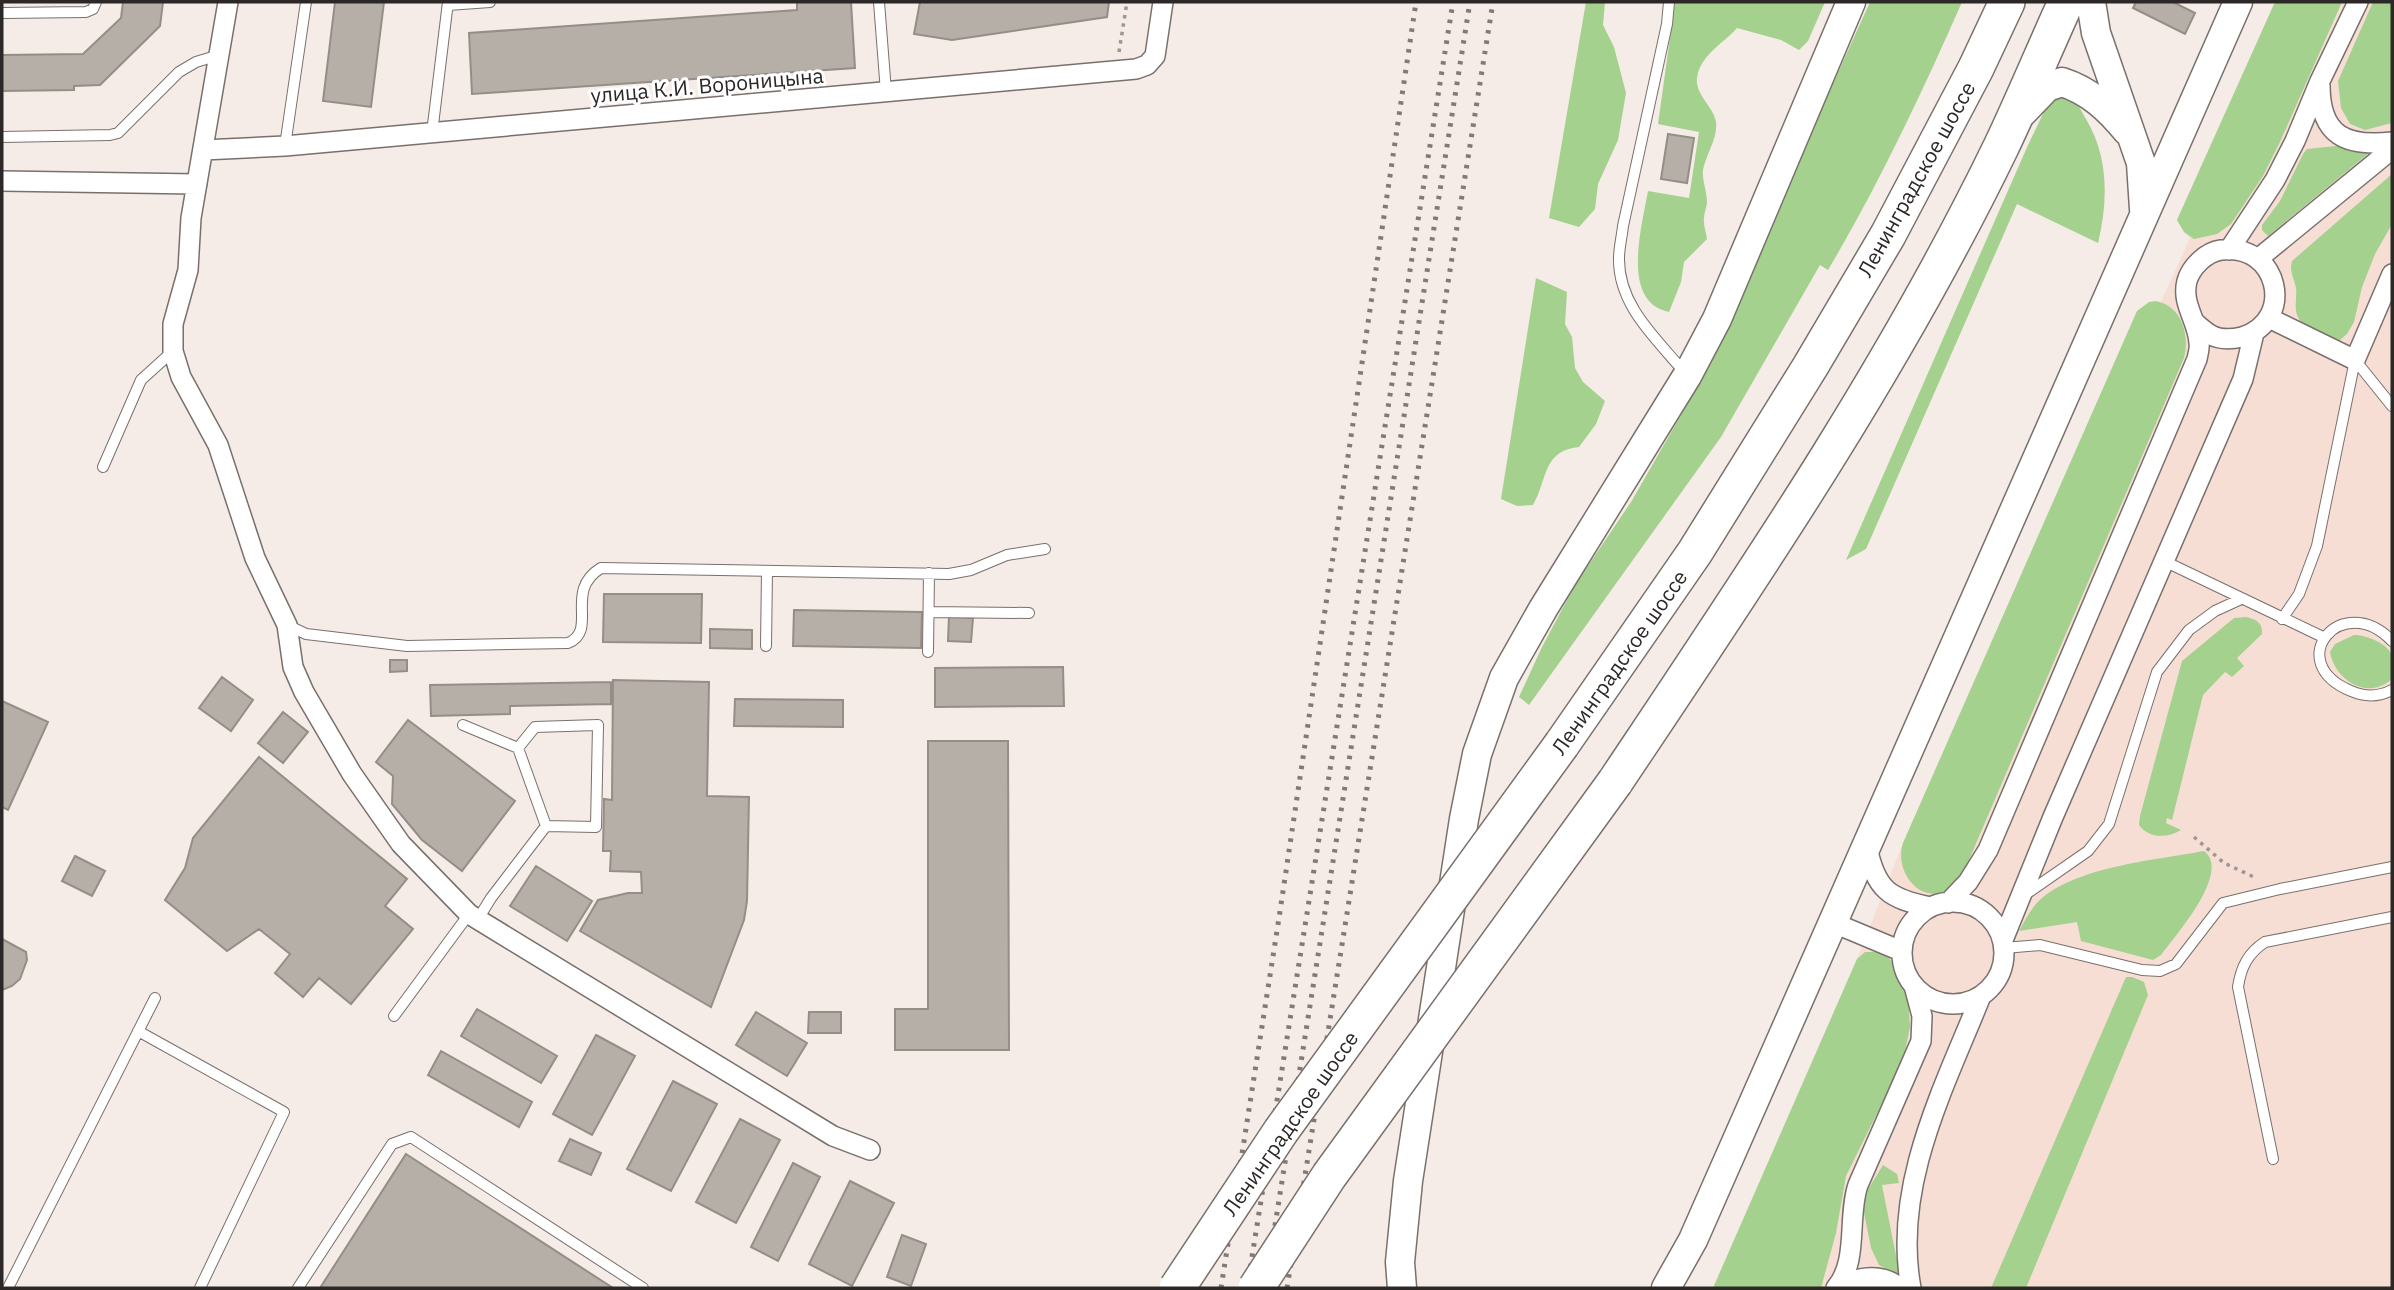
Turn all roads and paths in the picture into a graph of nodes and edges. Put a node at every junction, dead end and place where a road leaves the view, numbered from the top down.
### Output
1 (96, 2) edge
2 (228, 2) edge
3 (306, 2) edge
4 (490, 2) edge
5 (879, 2) edge
6 (1127, 2) edge
7 (1163, 2) edge
8 (1669, 2) edge
9 (1851, 2) edge
10 (2007, 2) edge
11 (2066, 2) edge
12 (2091, 2) edge
13 (2238, 2) edge
14 (2358, 2) edge
15 (448, 4) edge
16 (2, 13) edge
17 (219, 55) junction
18 (1116, 71) junction
19 (2320, 81) junction
20 (886, 92) junction
21 (2008, 131) junction
22 (432, 132) junction
23 (2, 137) edge
24 (2134, 140) junction
25 (2392, 142) edge
26 (285, 146) junction
27 (2392, 149) edge
28 (203, 150) junction
29 (2, 181) edge
30 (197, 184) junction
31 (2145, 215) junction
32 (2229, 250) junction
33 (2259, 258) junction
34 (2392, 274) edge
35 (2269, 318) junction
36 (2194, 322) junction
37 (2253, 333) junction
38 (173, 351) junction
39 (2356, 359) junction
40 (1687, 376) junction
41 (2392, 406) edge
42 (103, 467) dead end
43 (1045, 549) dead end
44 (2164, 561) junction
45 (767, 571) junction
46 (929, 573) junction
47 (2241, 598) junction
48 (929, 612) junction
49 (1029, 613) dead end
50 (2282, 619) junction
51 (287, 625) junction
52 (2323, 637) junction
53 (2392, 641) edge
54 (765, 646) dead end
55 (928, 652) dead end
56 (2392, 690) edge
57 (463, 725) dead end
58 (518, 748) junction
59 (546, 826) junction
60 (2194, 837) dead end
61 (1867, 847) junction
62 (2392, 867) edge
63 (2280, 889) junction
64 (2020, 898) junction
65 (1940, 905) junction
66 (474, 917) junction
67 (2392, 917) edge
68 (1834, 923) junction
69 (2003, 944) junction
70 (1901, 951) junction
71 (1914, 984) junction
72 (1981, 996) junction
73 (155, 998) dead end
74 (394, 1016) dead end
75 (138, 1031) junction
76 (870, 1150) dead end
77 (2273, 1159) dead end
78 (1693, 1240) junction
79 (1404, 1279) edge
80 (1837, 1286) edge
81 (8, 1288) edge
82 (200, 1288) edge
83 (298, 1288) edge
84 (643, 1288) edge
85 (1178, 1288) edge
86 (1256, 1288) edge
87 (1666, 1288) edge
88 (1680, 1288) edge
89 (1900, 1288) edge
90 (1911, 1288) edge

1 - 16 lane
2 - 17 street
3 - 26 lane
4 - 15 lane
5 - 20 lane
6 - 18 path
7 - 18 street, улица К.И. Вороницына
8 - 40 lane
9 - 40 main road
10 - 85 highway, Ленинградское шоссе, bridge
11 - 21 highway
12 - 24 main road
13 - 31 main road
14 - 19 street
15 - 22 lane
17 - 23 lane
17 - 28 street
18 - 20 street, улица К.И. Вороницына
19 - 25 street
19 - 32 street
20 - 22 street, улица К.И. Вороницына
21 - 24 main road
21 - 86 highway, bridge
22 - 26 street, улица К.И. Вороницына
24 - 31 main road
26 - 28 street, улица К.И. Вороницына
27 - 33 street
28 - 30 street
29 - 30 street
30 - 38 street
31 - 61 main road
32 - 33 street
32 - 36 street
33 - 35 street
34 - 39 street
35 - 37 street
35 - 39 street
36 - 37 street
36 - 65 street
37 - 44 street
38 - 42 lane
38 - 51 street
39 - 41 lane
39 - 50 lane
40 - 79 main road
43 - 46 lane
44 - 47 lane
44 - 64 street
45 - 46 lane
45 - 51 lane
45 - 54 lane
46 - 48 lane
47 - 50 lane
47 - 64 lane
48 - 49 lane
48 - 55 lane
50 - 52 lane
51 - 66 street
52 - 53 lane
52 - 56 lane
57 - 58 lane
58 - 59 lane
58 - 59 lane
59 - 66 lane
60 - 63 path
61 - 65 street
61 - 68 main road
62 - 63 lane
63 - 69 lane
64 - 69 street
65 - 69 street
65 - 70 street
66 - 74 lane
66 - 76 street
67 - 77 lane
68 - 70 street
68 - 78 main road
69 - 72 street
70 - 71 street
71 - 72 street
71 - 80 street
72 - 90 street
73 - 75 lane
75 - 81 lane
75 - 82 lane
78 - 87 main road
78 - 88 main road
80 - 89 street
83 - 84 lane

